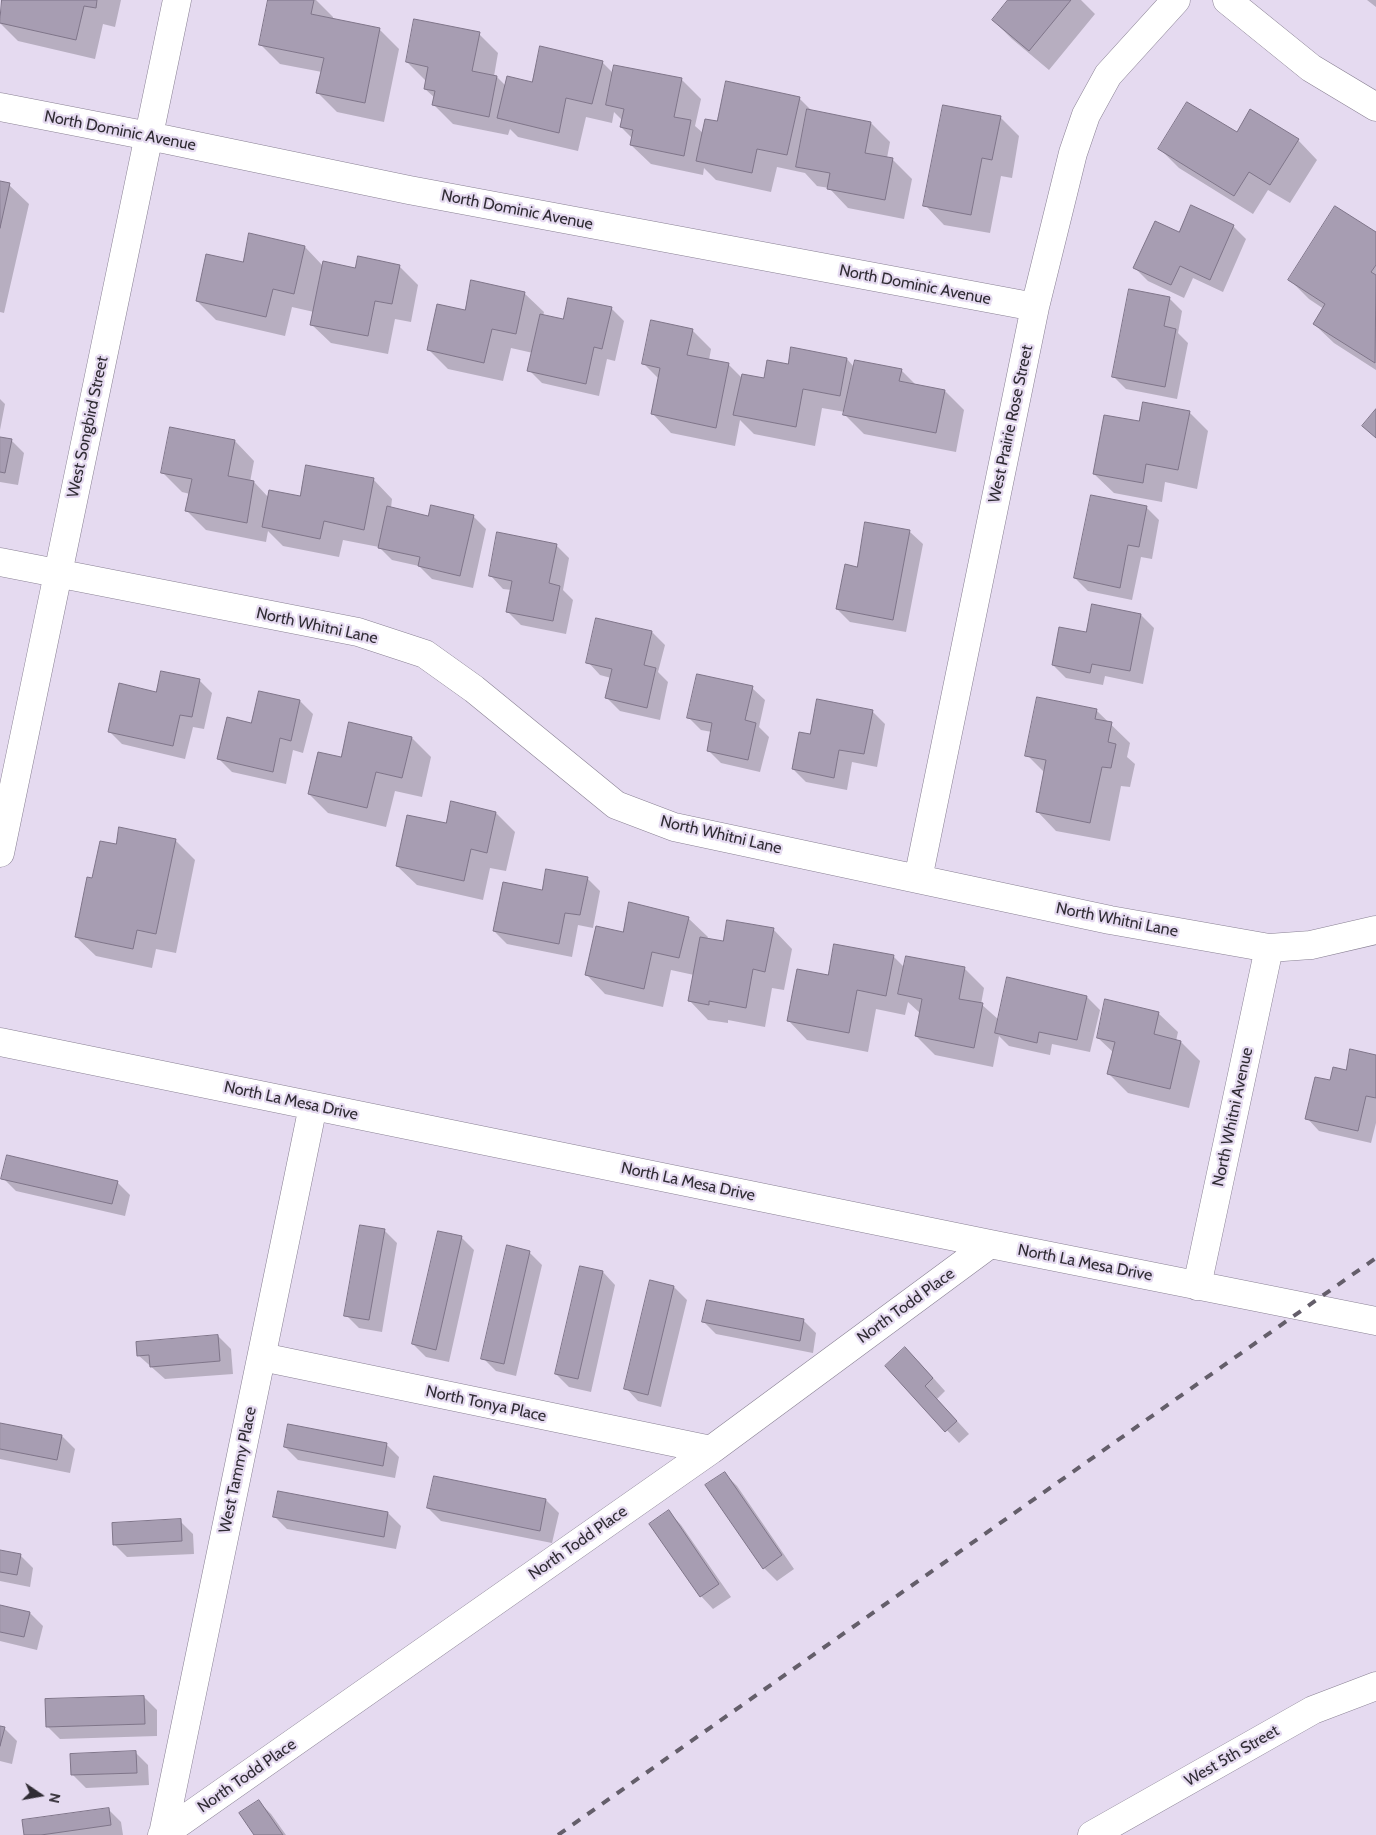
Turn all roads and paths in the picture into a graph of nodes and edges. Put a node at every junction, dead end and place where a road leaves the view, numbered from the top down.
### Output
1 (177, 0) edge
2 (1176, 0) edge
3 (1227, 0) edge
4 (0, 107) edge
5 (1376, 108) edge
6 (149, 136) junction
7 (1035, 307) junction
8 (0, 562) edge
9 (57, 574) junction
10 (0, 853) edge
11 (918, 879) junction
12 (1376, 930) edge
13 (1269, 948) junction
14 (0, 1042) edge
15 (313, 1106) junction
16 (990, 1244) junction
17 (1197, 1286) junction
18 (1376, 1321) edge
19 (262, 1357) junction
20 (711, 1450) junction
21 (1376, 1686) edge
22 (162, 1835) edge
23 (1092, 1835) edge

1 - 6 street, West Songbird Street
2 - 7 street, West Prairie Rose Street
3 - 5 street
4 - 6 street, North Dominic Avenue
6 - 7 street, North Dominic Avenue
6 - 9 street, West Songbird Street
7 - 11 street, West Prairie Rose Street
8 - 9 street, North Whitni Lane
9 - 10 street, West Songbird Street
9 - 11 street, North Whitni Lane
11 - 13 street, North Whitni Lane
12 - 13 street, North Whitni Lane
13 - 17 street, North Whitni Avenue
14 - 15 street, North La Mesa Drive
15 - 16 street, North La Mesa Drive
15 - 19 street, West Tammy Place
16 - 17 street, North La Mesa Drive
16 - 20 street, North Todd Place
17 - 18 street, North La Mesa Drive
19 - 20 street, North Tonya Place
19 - 22 street, West Tammy Place
20 - 22 street, North Todd Place
21 - 23 street, West 5th Street

